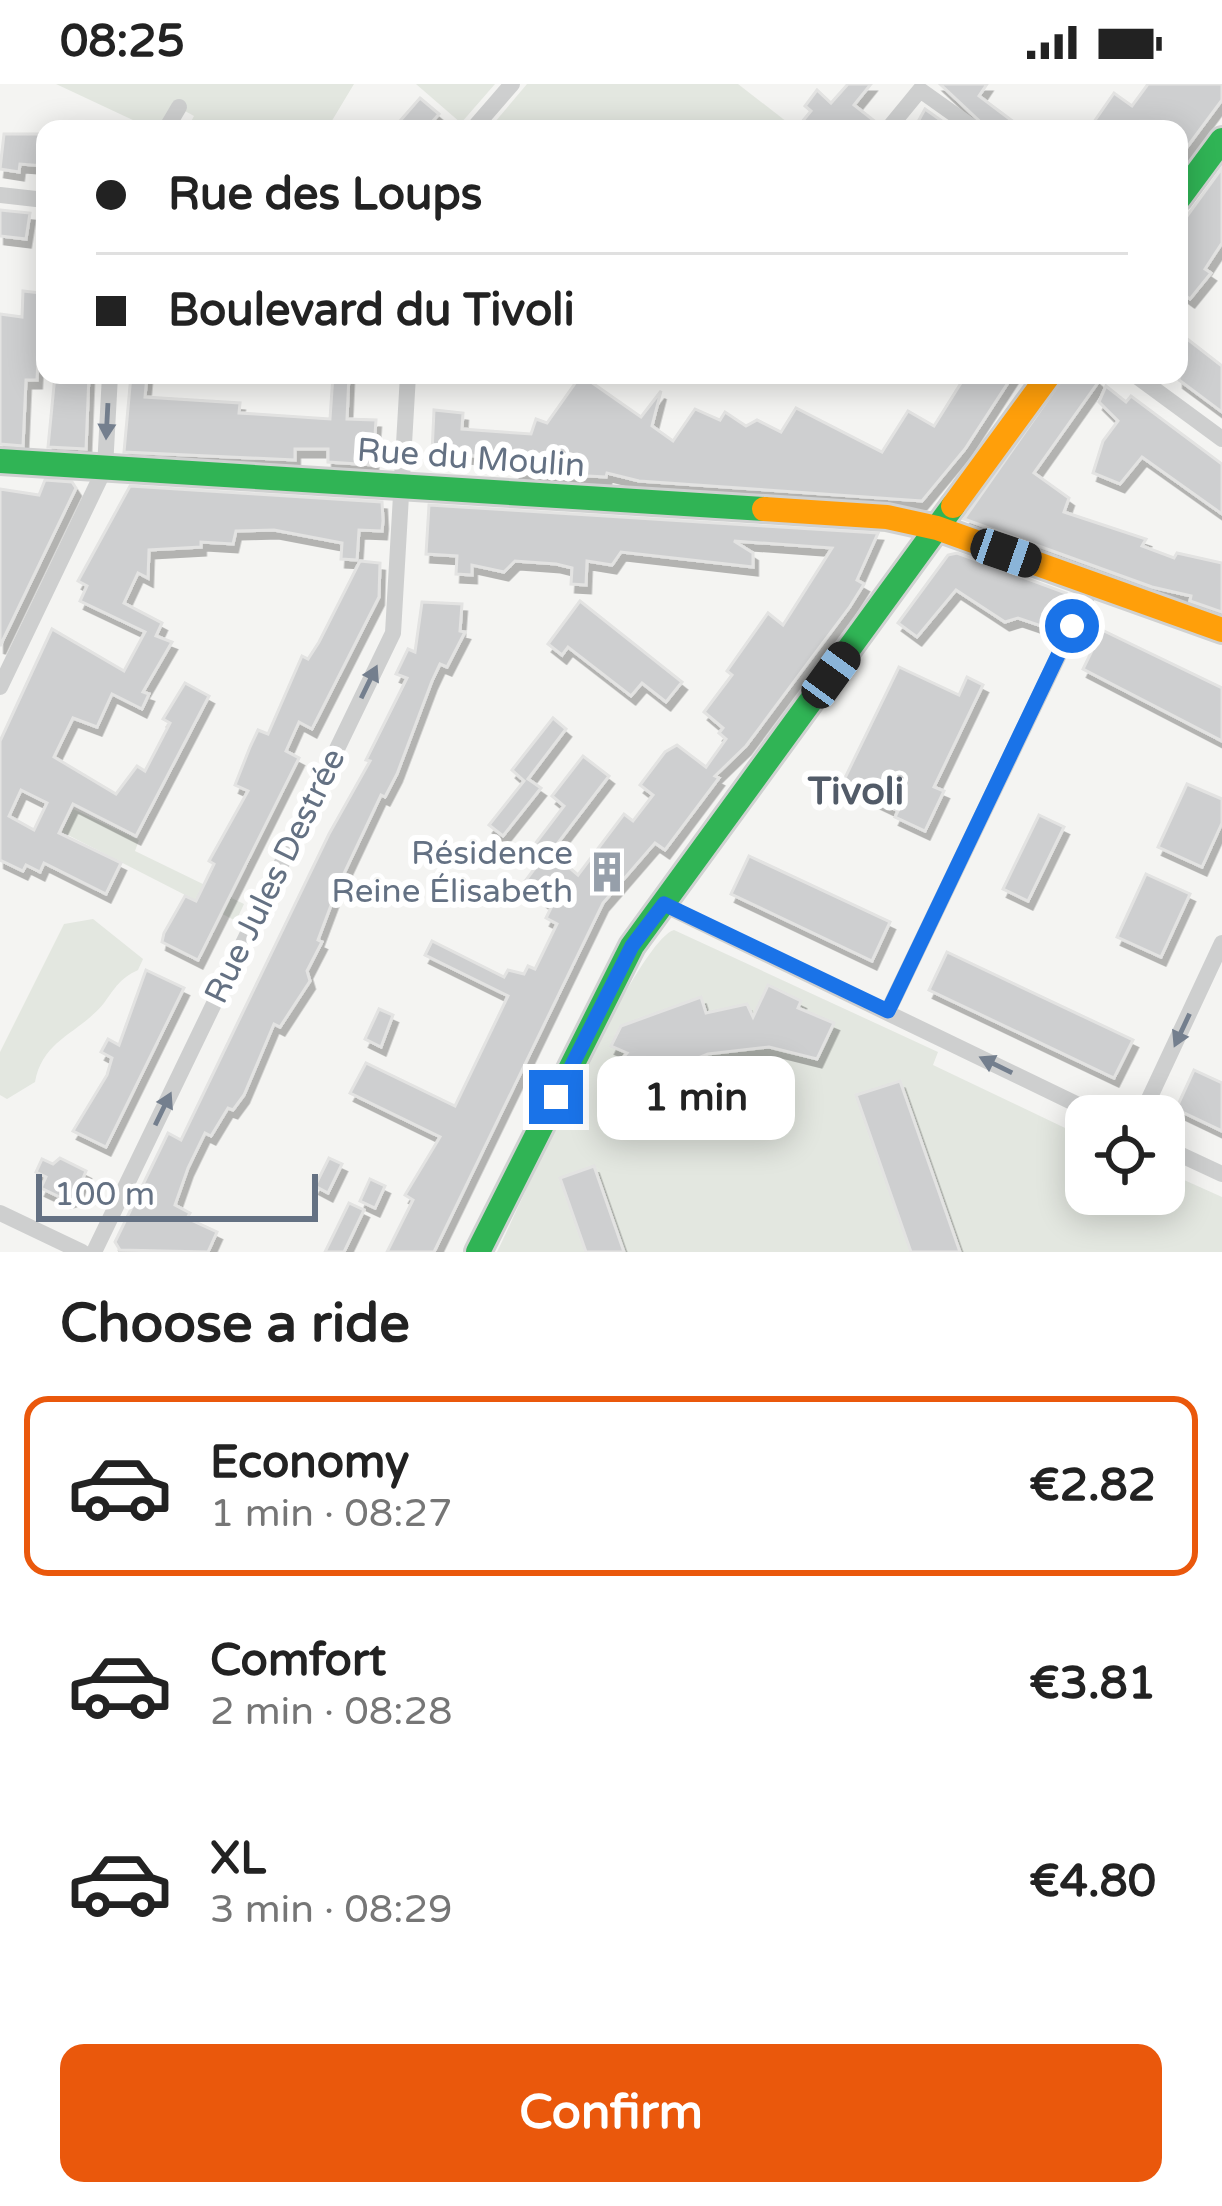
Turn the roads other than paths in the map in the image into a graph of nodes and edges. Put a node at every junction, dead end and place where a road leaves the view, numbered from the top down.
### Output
1 (512, 84) edge
2 (179, 107) dead end
3 (171, 120) edge
4 (481, 120) edge
5 (896, 120) edge
6 (962, 120) edge
7 (1222, 140) edge
8 (1188, 186) edge
9 (0, 195) edge
10 (36, 199) edge
11 (110, 384) edge
12 (408, 384) edge
13 (1042, 384) edge
14 (1147, 384) edge
15 (1222, 439) edge
16 (0, 461) edge
17 (105, 468) junction
18 (403, 487) junction
19 (937, 528) junction
20 (1093, 584) junction
21 (1222, 630) edge
22 (0, 687) edge
23 (664, 904) junction
24 (1222, 943) edge
25 (888, 1011) junction
26 (1151, 1095) edge
27 (1065, 1098) edge
28 (1185, 1157) edge
29 (1222, 1174) edge
30 (0, 1213) edge
31 (82, 1252) edge
32 (94, 1252) edge
33 (478, 1252) edge

1 - 4 street
2 - 3 street
5 - 6 street
7 - 8 street
9 - 10 street
11 -> 17 street
12 - 18 street, Rue Jules Destrée
13 - 19 street
14 - 15 street
16 - 17 street, Rue du Moulin
17 - 18 street, Rue du Moulin
17 - 22 street
18 - 19 street, Rue du Moulin
32 -> 18 street, Rue Jules Destrée
19 - 20 street, Rue du Moulin
19 - 23 street
20 - 21 street, Rue du Moulin
20 - 25 street
23 - 25 street
23 - 33 street
24 -> 26 street
27 -> 25 street
28 - 29 street
30 - 31 street

